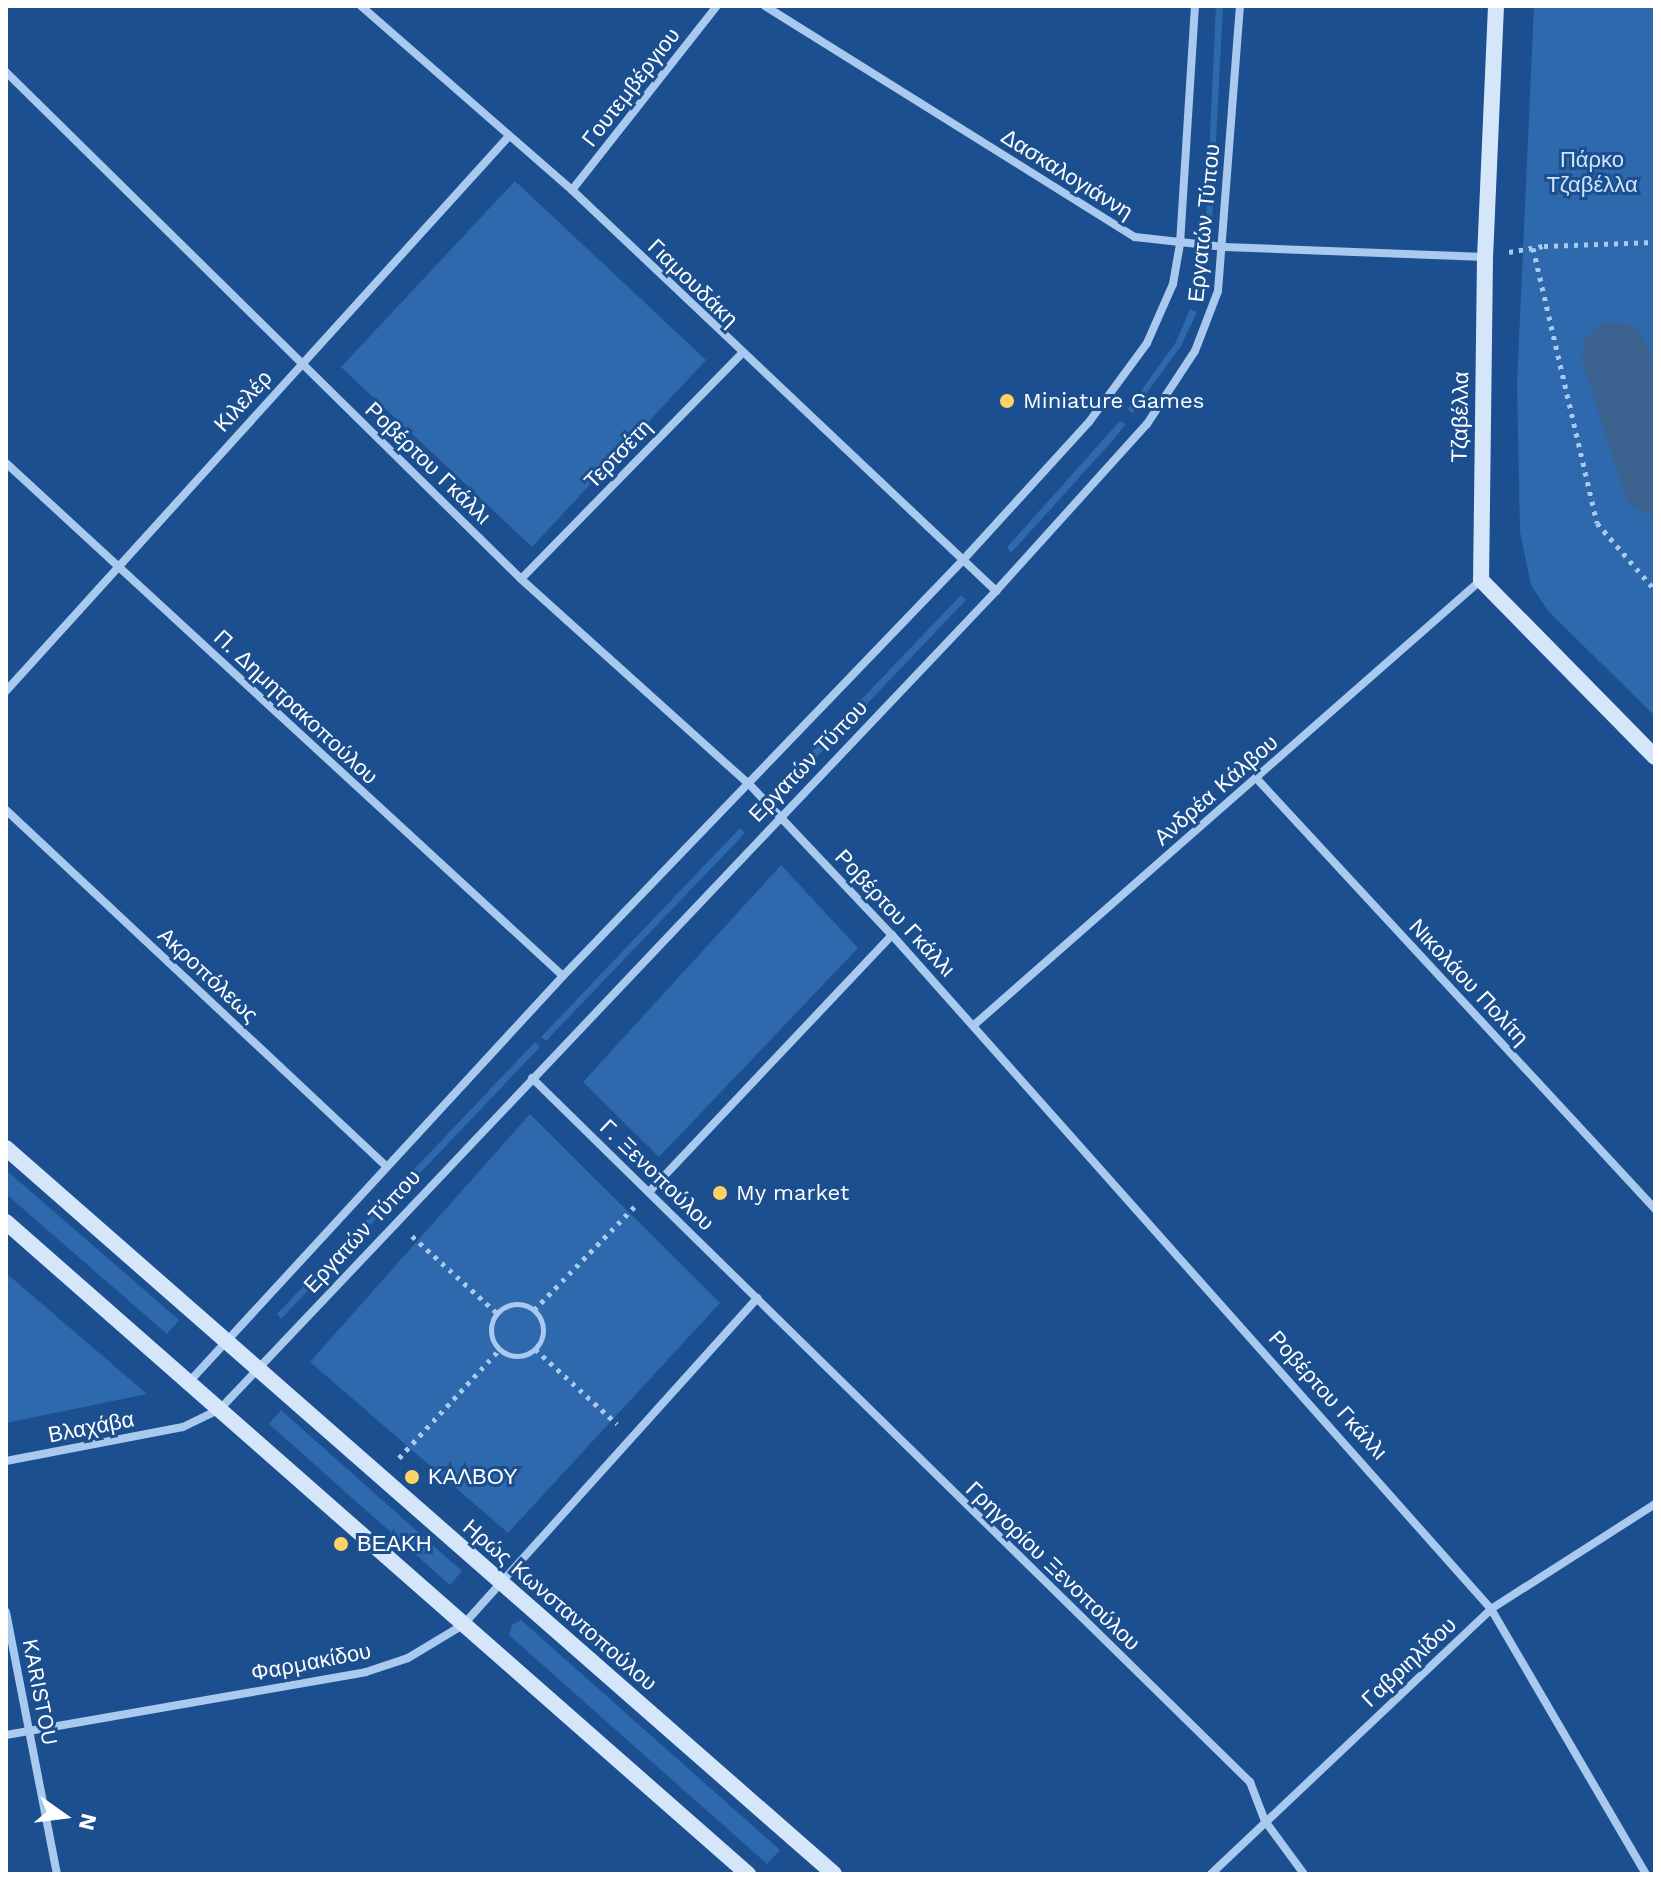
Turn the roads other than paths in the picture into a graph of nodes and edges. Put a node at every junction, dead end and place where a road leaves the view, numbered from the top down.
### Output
1 (361, 6) edge
2 (717, 6) edge
3 (765, 6) edge
4 (1195, 6) edge
5 (1240, 6) edge
6 (1496, 6) edge
7 (6, 72) edge
8 (509, 136) junction
9 (572, 190) junction
10 (1180, 244) junction
11 (1224, 247) junction
12 (1485, 257) junction
13 (740, 355) junction
14 (301, 363) junction
15 (6, 463) edge
16 (963, 560) junction
17 (117, 566) junction
18 (521, 579) junction
19 (1481, 580) junction
20 (996, 591) junction
21 (6, 691) edge
22 (1655, 757) edge
23 (1257, 779) junction
24 (750, 785) junction
25 (6, 810) edge
26 (780, 815) junction
27 (892, 935) junction
28 (563, 976) junction
29 (974, 1025) junction
30 (532, 1078) junction
31 (6, 1148) edge
32 (385, 1165) junction
33 (649, 1192) junction
34 (1655, 1209) edge
35 (6, 1222) edge
36 (757, 1298) junction
37 (227, 1341) junction
38 (258, 1368) junction
39 (189, 1382) junction
40 (220, 1409) junction
41 (183, 1427) joint
42 (6, 1461) edge
43 (1655, 1504) edge
44 (500, 1581) junction
45 (1491, 1609) junction
46 (6, 1612) edge
47 (463, 1625) junction
48 (29, 1730) junction
49 (6, 1735) edge
50 (1265, 1821) junction
51 (744, 1873) edge
52 (57, 1874) edge
53 (834, 1874) edge
54 (1211, 1874) edge
55 (1304, 1874) edge
56 (1646, 1874) edge

1 - 8 street, Γιαμουδάκη
2 - 9 street, Γουτεμβέργιου
3 - 10 street, Δασκαλογιάννη
4 - 10 street, Εργατών Τύπου
5 - 11 street, Εργατών Τύπου
6 - 12 street, Τζαβέλλα
7 - 14 street, Ροβέρτου Γκάλλι
8 - 9 street, Γιαμουδάκη
8 - 14 street, Κιλελέρ
9 - 13 street, Γιαμουδάκη
10 - 11 street, Δασκαλογιάννη
10 - 16 street, Εργατών Τύπου
11 - 12 street, Δασκαλογιάννη
11 - 20 street, Εργατών Τύπου
12 - 19 street, Τζαβέλλα
13 - 16 street, Γιαμουδάκη
13 - 18 street, Τερτσέτη
14 - 17 street, Κιλελέρ
14 - 18 street, Ροβέρτου Γκάλλι
15 - 17 street, Π. Δημητρακοπούλου
16 - 20 street, Γιαμουδάκη
16 - 24 street, Εργατών Τύπου
17 - 21 street, Κιλελέρ
17 - 28 street, Π. Δημητρακοπούλου
18 - 24 street, Ροβέρτου Γκάλλι
19 - 22 street
19 - 23 street, Ανδρέα Κάλβου
20 - 26 street, Εργατών Τύπου
23 - 29 street, Ανδρέα Κάλβου
23 - 34 street, Νικολάου Πολίτη
24 - 26 street, Ροβέρτου Γκάλλι
24 - 28 street, Εργατών Τύπου
25 - 32 street, Ακροπόλεως
26 - 27 street, Ροβέρτου Γκάλλι
26 - 30 street, Εργατών Τύπου
27 - 29 street, Ροβέρτου Γκάλλι
27 - 33 street
28 - 32 street, Εργατών Τύπου
29 - 45 street, Ροβέρτου Γκάλλι
30 - 33 street, Γ. Ξενοπούλου
30 - 38 street, Εργατών Τύπου
31 - 37 street, Ηρώς Κωνσταντοπούλου
32 - 37 street, Εργατών Τύπου
33 - 36 street, Γ. Ξενοπούλου
35 - 39 street
36 - 44 street, Φαρμακίδου
36 - 50 street, Γρηγορίου Ξενοπούλου
37 - 38 street, Ηρώς Κωνσταντοπούλου
37 - 39 street, Εργατών Τύπου
38 - 40 street, Εργατών Τύπου
38 - 44 street, Ηρώς Κωνσταντοπούλου
39 - 40 street
40 - 41 street, Εργατών Τύπου
40 - 47 street
41 - 42 street, Βλαχάβα
43 - 45 street, Γαβριηλίδου
44 - 47 street, Φαρμακίδου
44 - 53 street, Ηρώς Κωνσταντοπούλου
45 - 50 street, Γαβριηλίδου
45 - 56 street, Ροβέρτου Γκάλλι
46 - 48 street, KARISTOU
47 - 48 street, Φαρμακίδου
47 - 51 street
48 - 49 street, Φαρμακίδου
48 - 52 street, KARISTOU
50 - 54 street, Γαβριηλίδου
50 - 55 street, Γρηγορίου Ξενοπούλου

